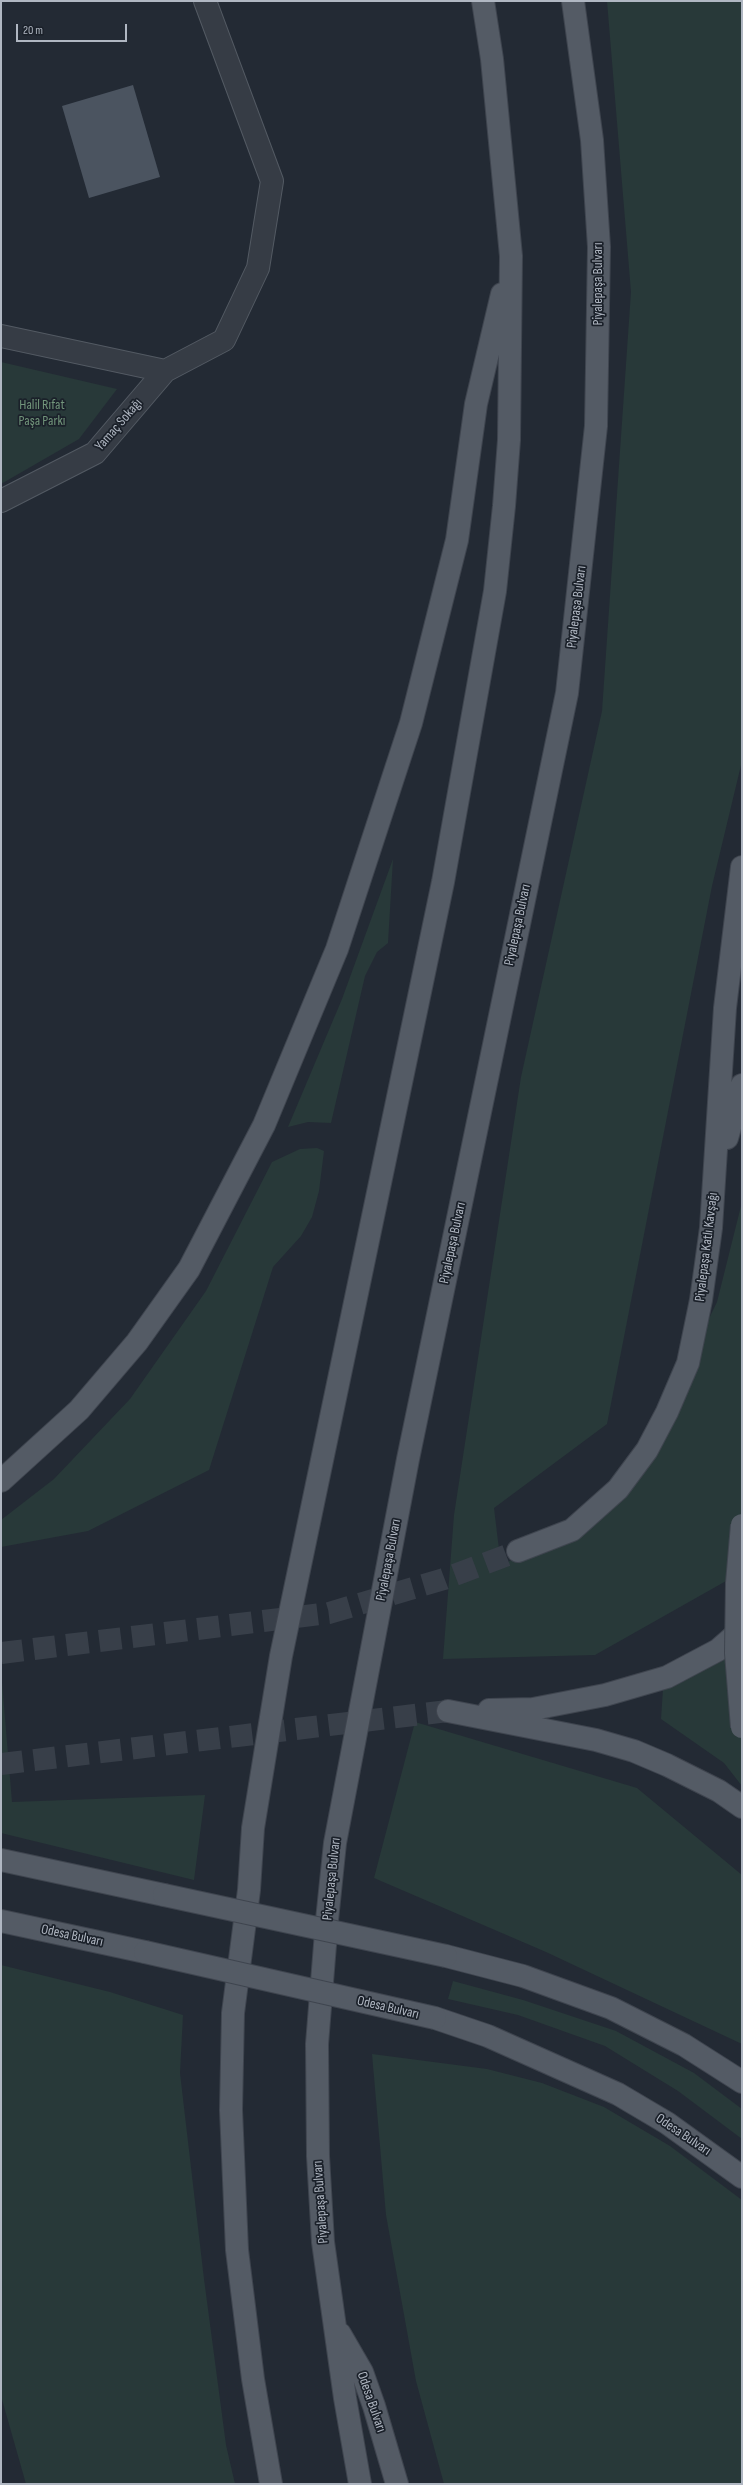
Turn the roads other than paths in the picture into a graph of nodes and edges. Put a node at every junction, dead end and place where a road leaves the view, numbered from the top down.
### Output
1 (205, 1) edge
2 (483, 1) edge
3 (573, 1) edge
4 (511, 256) junction
5 (1, 336) edge
6 (165, 371) junction
7 (1, 501) edge
8 (742, 867) edge
9 (742, 1085) edge
10 (714, 1191) junction
11 (1, 1481) edge
12 (742, 1525) edge
13 (518, 1551) tunnel mouth
14 (742, 1629) edge
15 (742, 1727) edge
16 (742, 1807) edge
17 (1, 1860) edge
18 (1, 1921) edge
19 (742, 2082) edge
20 (742, 2178) edge
21 (335, 2324) junction
22 (271, 2484) edge
23 (360, 2484) edge
24 (396, 2484) edge

1 - 6 street
2 - 4 main road
3 - 21 main road, Piyalepaşa Bulvarı
4 - 11 main road
4 - 22 main road
5 - 6 street
6 - 7 street, Yamaç Sokağı
8 - 10 main road, Piyalepaşa Katlı Kavşağı
9 - 10 main road
10 - 13 main road, Piyalepaşa Katlı Kavşağı
12 - 15 main road, bridge
14 - 16 main road
17 - 19 main road, bridge
18 - 20 main road, Odesa Bulvarı, bridge
21 - 23 main road, Piyalepaşa Bulvarı
21 - 24 main road, Odesa Bulvarı

